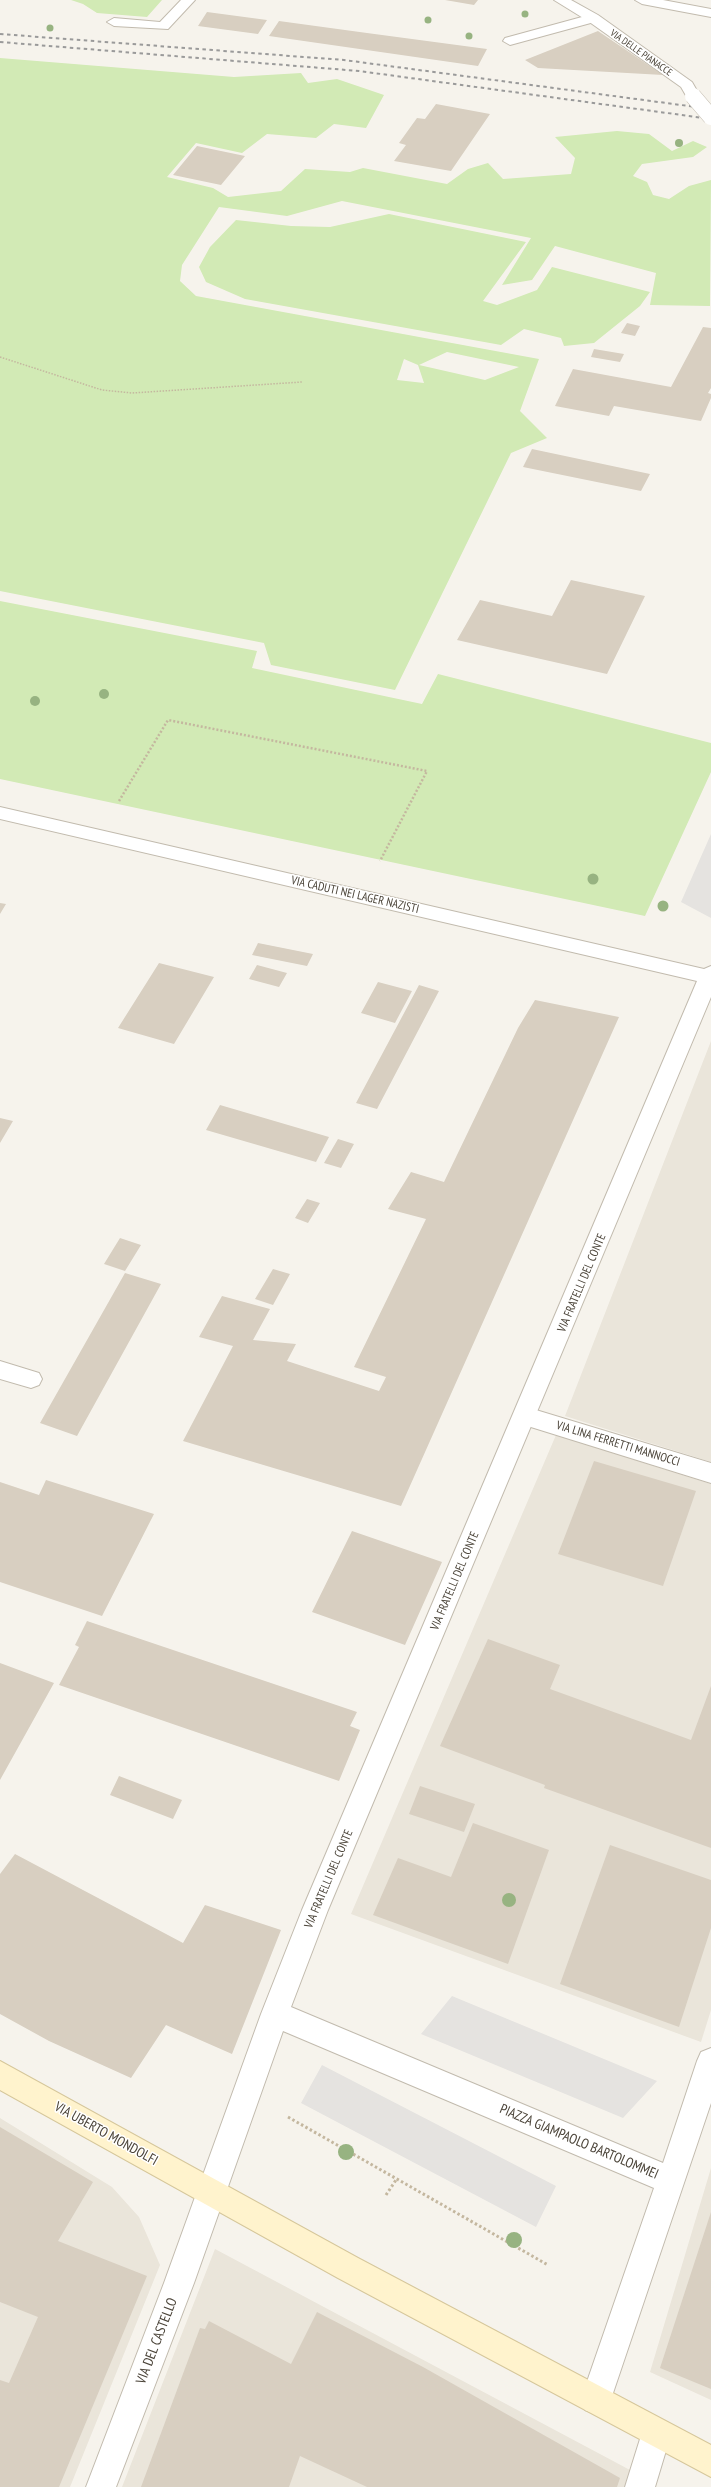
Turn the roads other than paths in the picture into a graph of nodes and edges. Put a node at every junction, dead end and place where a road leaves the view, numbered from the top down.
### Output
1 (188, 0) edge
2 (561, 0) edge
3 (642, 0) edge
4 (711, 13) edge
5 (593, 18) junction
6 (114, 22) dead end
7 (510, 41) dead end
8 (711, 117) edge
9 (0, 812) edge
10 (710, 975) edge
11 (0, 1370) edge
12 (31, 1379) dead end
13 (526, 1416) junction
14 (711, 1473) edge
15 (275, 2014) junction
16 (711, 2062) edge
17 (0, 2075) edge
18 (671, 2181) junction
19 (212, 2193) junction
20 (596, 2399) junction
21 (656, 2434) junction
22 (711, 2462) edge
23 (101, 2487) edge
24 (640, 2487) edge

1 - 6 street
2 - 5 street, VIA DELLE PIANACCE
3 - 4 street
5 - 7 street
5 - 8 street, VIA DELLE PIANACCE, bridge
9 - 10 street, VIA CADUTI NEI LAGER NAZISTI
10 - 13 street, VIA FRATELLI DEL CONTE
11 - 12 street
13 - 14 street, VIA LINA FERRETTI MANNOCCI
13 - 15 street, VIA FRATELLI DEL CONTE
15 - 18 street, PIAZZA GIAMPAOLO BARTOLOMMEI
15 - 19 street, VIA FRATELLI DEL CONTE
16 - 18 street
17 - 19 main road, VIA UBERTO MONDOLFI
18 - 20 street, PIAZZA GIAMPAOLO BARTOLOMMEI
19 - 20 main road
19 - 23 street, VIA DEL CASTELLO
20 - 21 main road
21 - 22 main road
21 - 24 street

